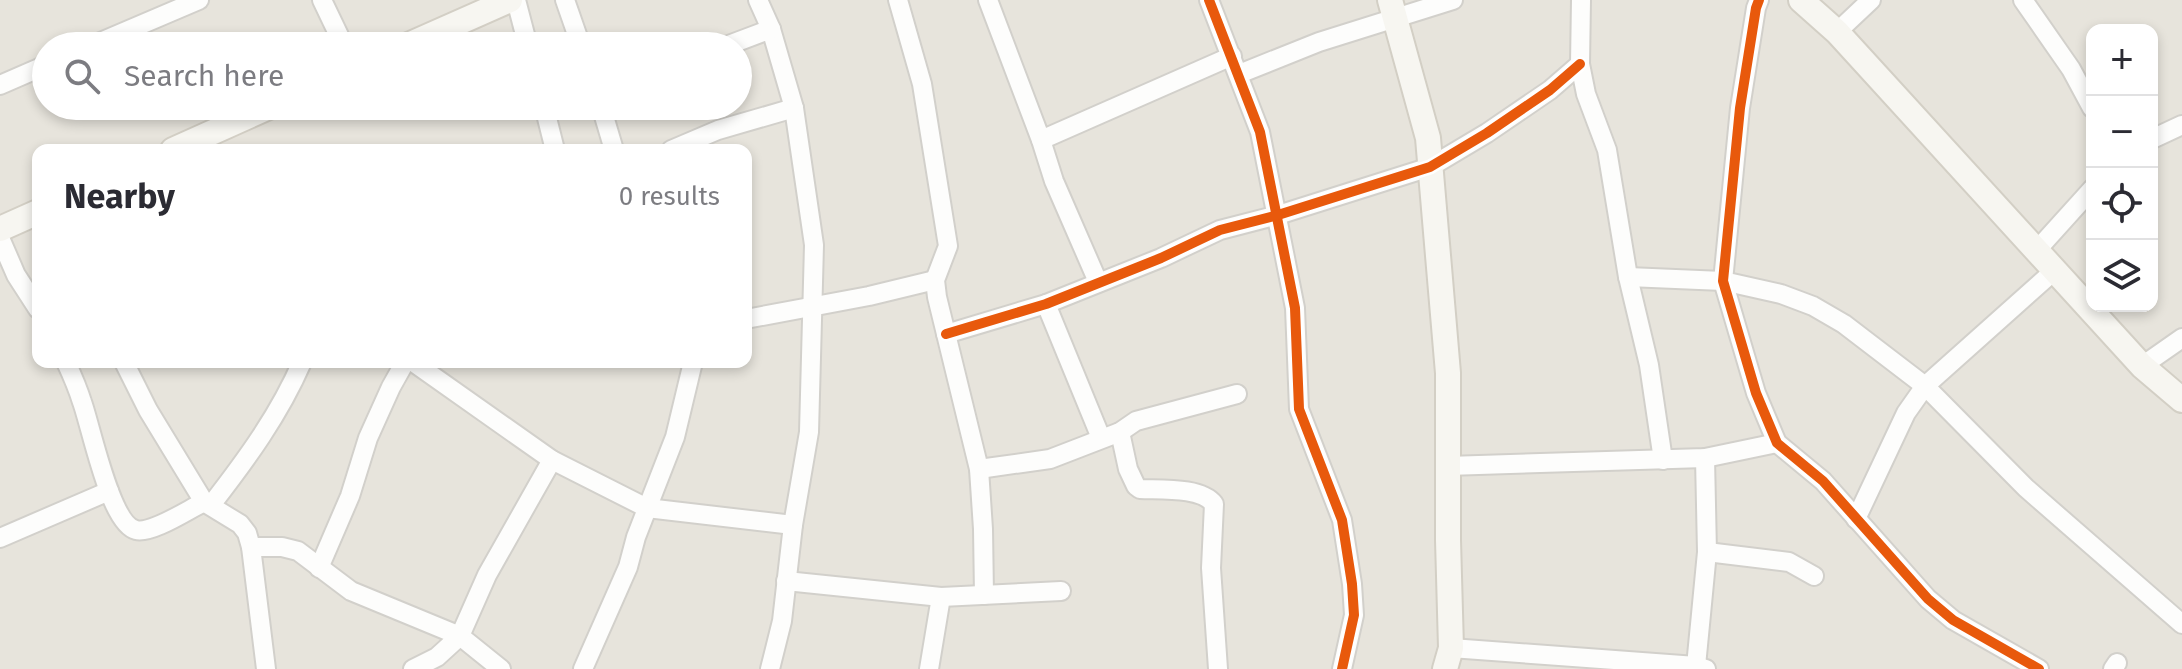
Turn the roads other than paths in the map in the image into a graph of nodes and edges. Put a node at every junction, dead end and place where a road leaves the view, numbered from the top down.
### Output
1 (199, 0) edge
2 (322, 0) edge
3 (513, 0) edge
4 (565, 0) edge
5 (758, 0) edge
6 (898, 0) edge
7 (988, 0) edge
8 (1209, 0) edge
9 (1453, 0) edge
10 (1581, 0) edge
11 (1759, 0) edge
12 (1801, 0) edge
13 (1871, 0) edge
14 (2023, 0) edge
15 (1393, 10) edge
16 (771, 29) junction
17 (124, 32) edge
18 (337, 32) edge
19 (439, 32) edge
20 (523, 32) edge
21 (576, 32) edge
22 (1837, 32) junction
23 (752, 36) edge
24 (1232, 56) junction
25 (1580, 64) junction
26 (32, 71) edge
27 (1239, 74) junction
28 (0, 85) edge
29 (2086, 97) edge
30 (794, 108) junction
31 (242, 120) edge
32 (548, 120) edge
33 (605, 120) edge
34 (2182, 125) edge
35 (2158, 136) edge
36 (1041, 140) junction
37 (193, 144) edge
38 (554, 144) edge
39 (612, 144) edge
40 (685, 144) edge
41 (1430, 167) junction
42 (2086, 196) edge
43 (32, 215) edge
44 (1278, 215) junction
45 (0, 229) edge
46 (0, 238) edge
47 (2036, 251) junction
48 (2055, 270) junction
49 (1628, 277) junction
50 (935, 280) junction
51 (1723, 281) junction
52 (1098, 282) junction
53 (32, 300) edge
54 (1046, 304) junction
55 (811, 306) junction
56 (752, 318) edge
57 (946, 334) junction
58 (2182, 338) edge
59 (2142, 366) junction
60 (69, 368) edge
61 (127, 368) edge
62 (299, 368) edge
63 (402, 368) edge
64 (422, 368) edge
65 (692, 368) edge
66 (1925, 386) junction
67 (1237, 394) dead end
68 (2182, 400) edge
69 (1120, 432) junction
70 (1101, 438) junction
71 (1777, 443) junction
72 (1705, 458) junction
73 (552, 460) junction
74 (1663, 460) junction
75 (1447, 466) junction
76 (979, 469) junction
77 (109, 491) junction
78 (207, 504) junction
79 (647, 508) junction
80 (1856, 519) junction
81 (793, 525) junction
82 (0, 538) edge
83 (251, 547) junction
84 (1707, 552) junction
85 (319, 568) junction
86 (1814, 576) dead end
87 (786, 581) junction
88 (1061, 591) dead end
89 (984, 595) junction
90 (941, 597) junction
91 (2182, 624) edge
92 (460, 636) junction
93 (1448, 658) edge
94 (1701, 668) edge
95 (266, 669) edge
96 (413, 669) edge
97 (501, 669) edge
98 (583, 669) edge
99 (770, 669) edge
100 (929, 669) edge
101 (1218, 669) edge
102 (1342, 669) edge
103 (2039, 669) edge

1 - 17 street
2 - 18 street
3 - 19 street
3 - 20 street
4 - 21 street
5 - 16 street
6 - 50 street
7 - 36 street
8 - 24 street
9 - 15 street
10 - 25 street
11 - 51 street
12 - 22 street
13 - 22 street
14 - 29 street
15 - 27 street
15 - 41 street
16 - 23 street
16 - 30 street
22 - 47 street
24 - 27 street
24 - 36 street
25 - 41 street
25 - 49 street
26 - 28 street
27 - 44 street
30 - 40 street
30 - 55 street
31 - 37 street
32 - 38 street
33 - 39 street
34 - 35 street
36 - 52 street
41 - 44 street
41 - 75 street
42 - 47 street
43 - 45 street
44 - 52 street
44 - 102 street
46 - 53 street
47 - 48 street
48 - 59 street
48 - 66 street
49 - 51 street
49 - 74 street
50 - 55 street
50 - 57 street
51 - 66 street
51 - 71 street
52 - 54 street
54 - 57 street
54 - 70 street
55 - 56 street
55 - 81 street
57 - 76 street
58 - 59 street
59 - 68 street
60 - 77 street
61 - 78 street
62 - 78 street
63 - 85 street
64 - 73 street
65 - 79 street
66 - 80 street
66 - 91 street
67 - 69 street
69 - 70 street
69 - 101 street
70 - 76 street
71 - 72 street
71 - 80 street
72 - 74 street
72 - 84 street
73 - 79 street
73 - 92 street
74 - 75 street
75 - 93 street
76 - 89 street
77 - 78 street
77 - 82 street
78 - 83 street
79 - 81 street
79 - 98 street
80 - 103 street
81 - 87 street
83 - 85 street
83 - 95 street
84 - 86 street
84 - 94 street
85 - 92 street
87 - 90 street
87 - 99 street
88 - 89 street
89 - 90 street
90 - 100 street
92 - 96 street
92 - 97 street
93 - 94 street

